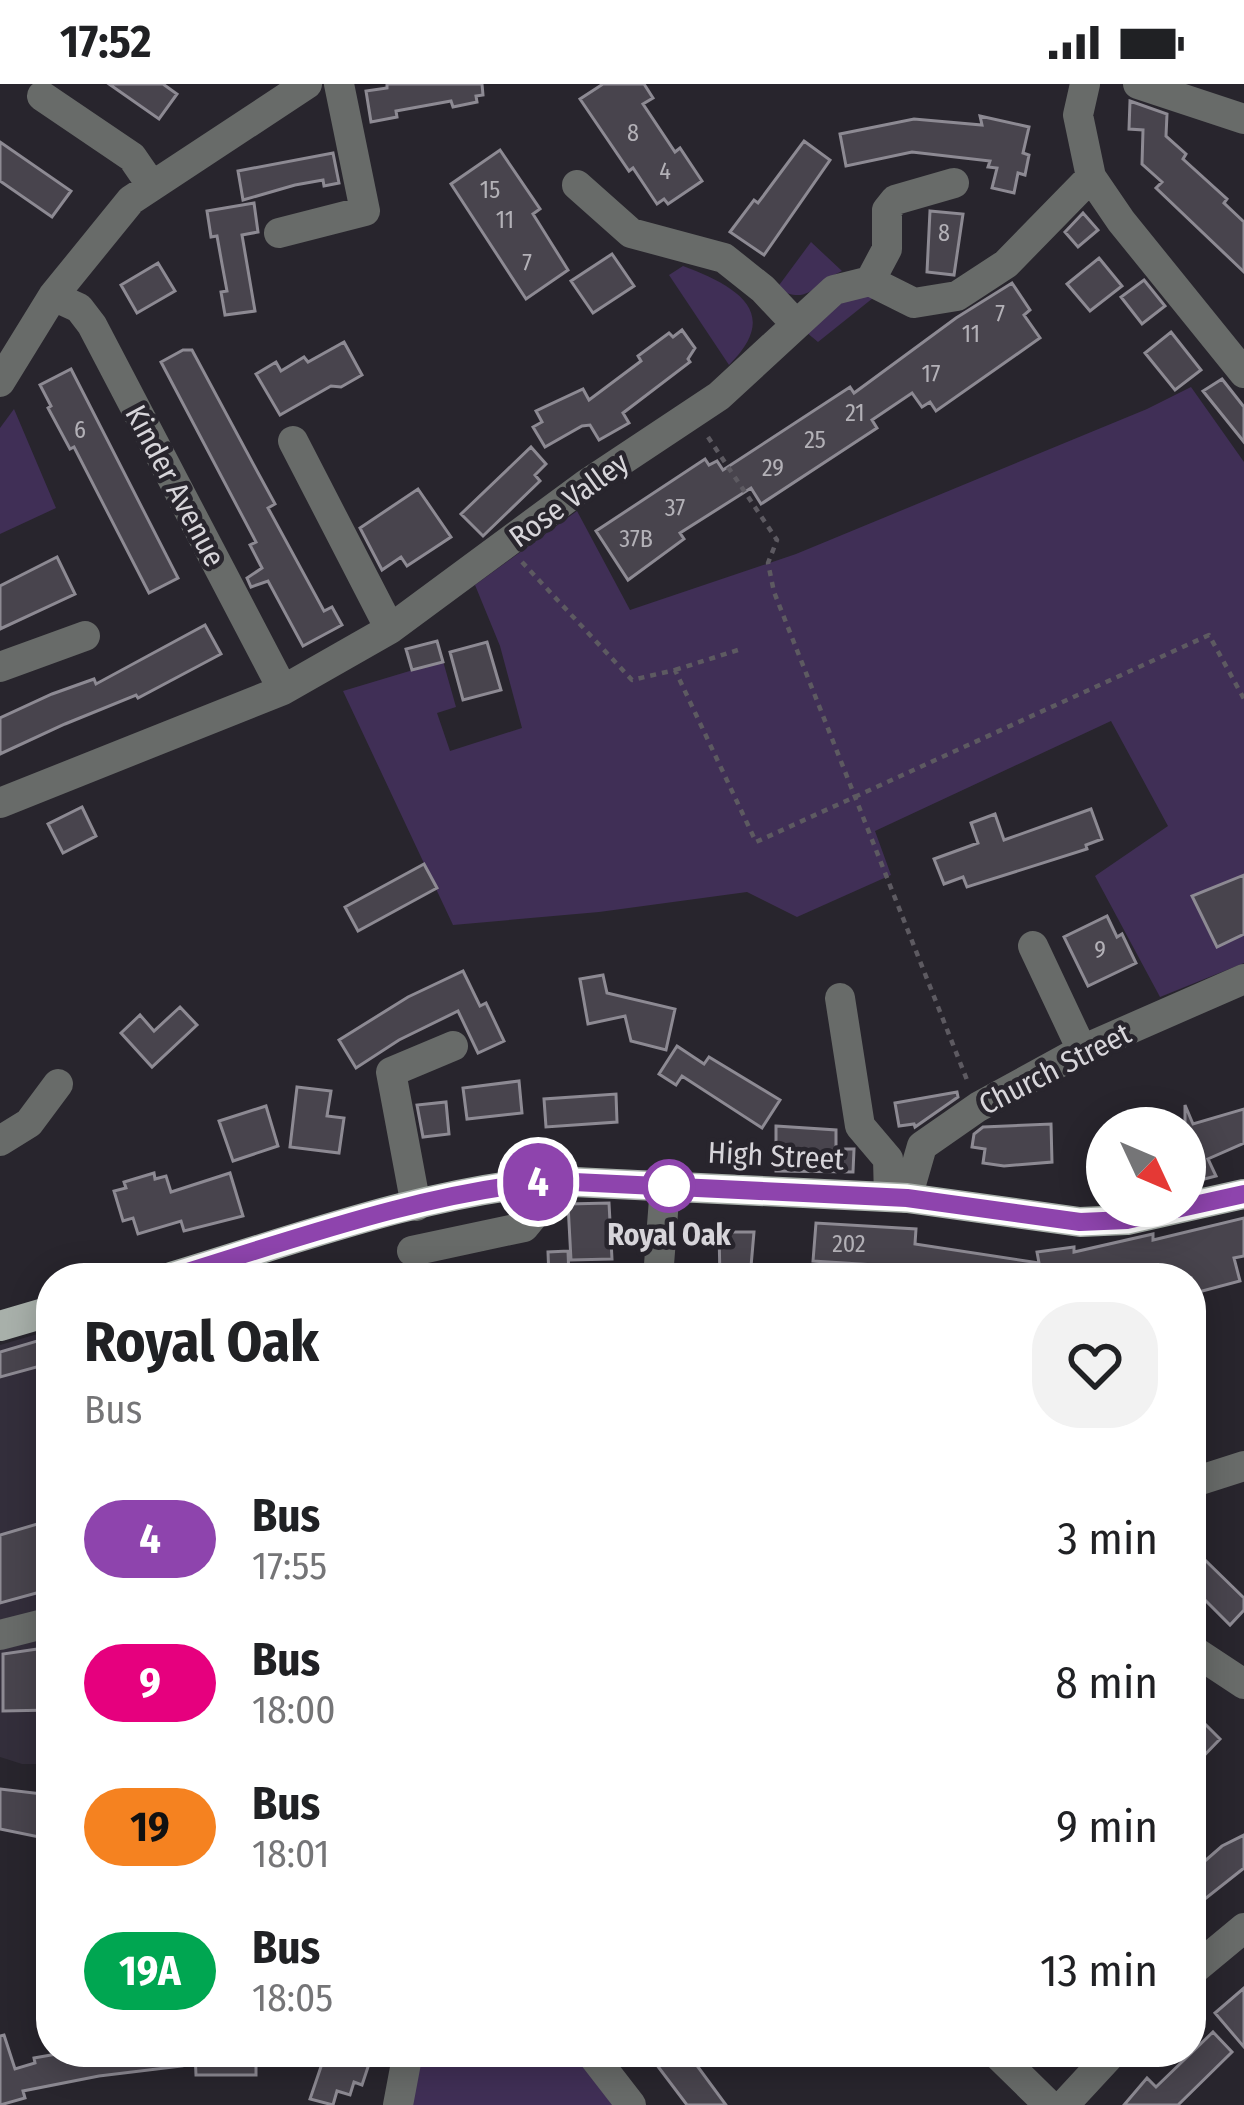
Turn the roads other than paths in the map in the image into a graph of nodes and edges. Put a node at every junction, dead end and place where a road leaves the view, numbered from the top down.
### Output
1 (307, 84) edge
2 (339, 84) edge
3 (1085, 84) edge
4 (1138, 84) edge
5 (42, 96) dead end
6 (1244, 119) edge
7 (1091, 177) junction
8 (954, 183) dead end
9 (577, 185) dead end
10 (152, 186) junction
11 (280, 233) dead end
12 (870, 281) junction
13 (53, 296) junction
14 (795, 323) junction
15 (1244, 373) edge
16 (0, 382) edge
17 (293, 441) dead end
18 (390, 629) junction
19 (85, 636) dead end
20 (0, 668) edge
21 (283, 690) junction
22 (0, 803) edge
23 (1033, 946) dead end
24 (1244, 979) edge
25 (840, 998) dead end
26 (453, 1046) dead end
27 (1082, 1050) junction
28 (58, 1084) dead end
29 (0, 1141) edge
30 (533, 1183) junction
31 (665, 1186) junction
32 (1244, 1194) edge
33 (898, 1197) junction
34 (416, 1206) junction
35 (412, 1250) dead end
36 (220, 1263) edge
37 (659, 1263) edge
38 (36, 1315) edge
39 (0, 1326) edge
40 (1244, 1466) edge
41 (1206, 1478) edge
42 (36, 1626) edge
43 (0, 1634) edge
44 (1206, 1659) edge
45 (1244, 1684) edge
46 (1244, 1928) edge
47 (1206, 1960) edge
48 (405, 2067) edge
49 (602, 2067) edge
50 (1010, 2067) edge
51 (1099, 2067) edge
52 (398, 2105) edge
53 (631, 2105) edge
54 (1049, 2105) edge
55 (1064, 2105) edge

1 - 10 street
2 - 11 street
3 - 7 street
4 - 6 street
5 - 10 street
7 - 12 street
7 - 15 street
8 - 12 street
9 - 14 street
10 - 13 street
12 - 14 street, Rose Valley
13 - 16 street
13 - 21 street, Kinder Avenue
14 - 18 street, Rose Valley
17 - 18 street
18 - 21 street, Rose Valley
19 - 20 street
21 - 22 street, Rose Valley
23 - 27 street
24 - 27 street, Church Street
25 - 33 street
26 - 34 street
27 - 33 street, Church Street
28 - 29 street
30 - 31 main road, High Street
30 - 34 main road, High Street
30 - 35 street
31 - 33 main road, High Street
31 - 37 street
32 - 33 main road, High Street
34 - 36 main road, High Street
38 - 39 main road
40 - 41 street
42 - 43 street
44 - 45 street
46 - 47 street
48 - 52 street
49 - 53 street
50 - 54 street
51 - 55 street

